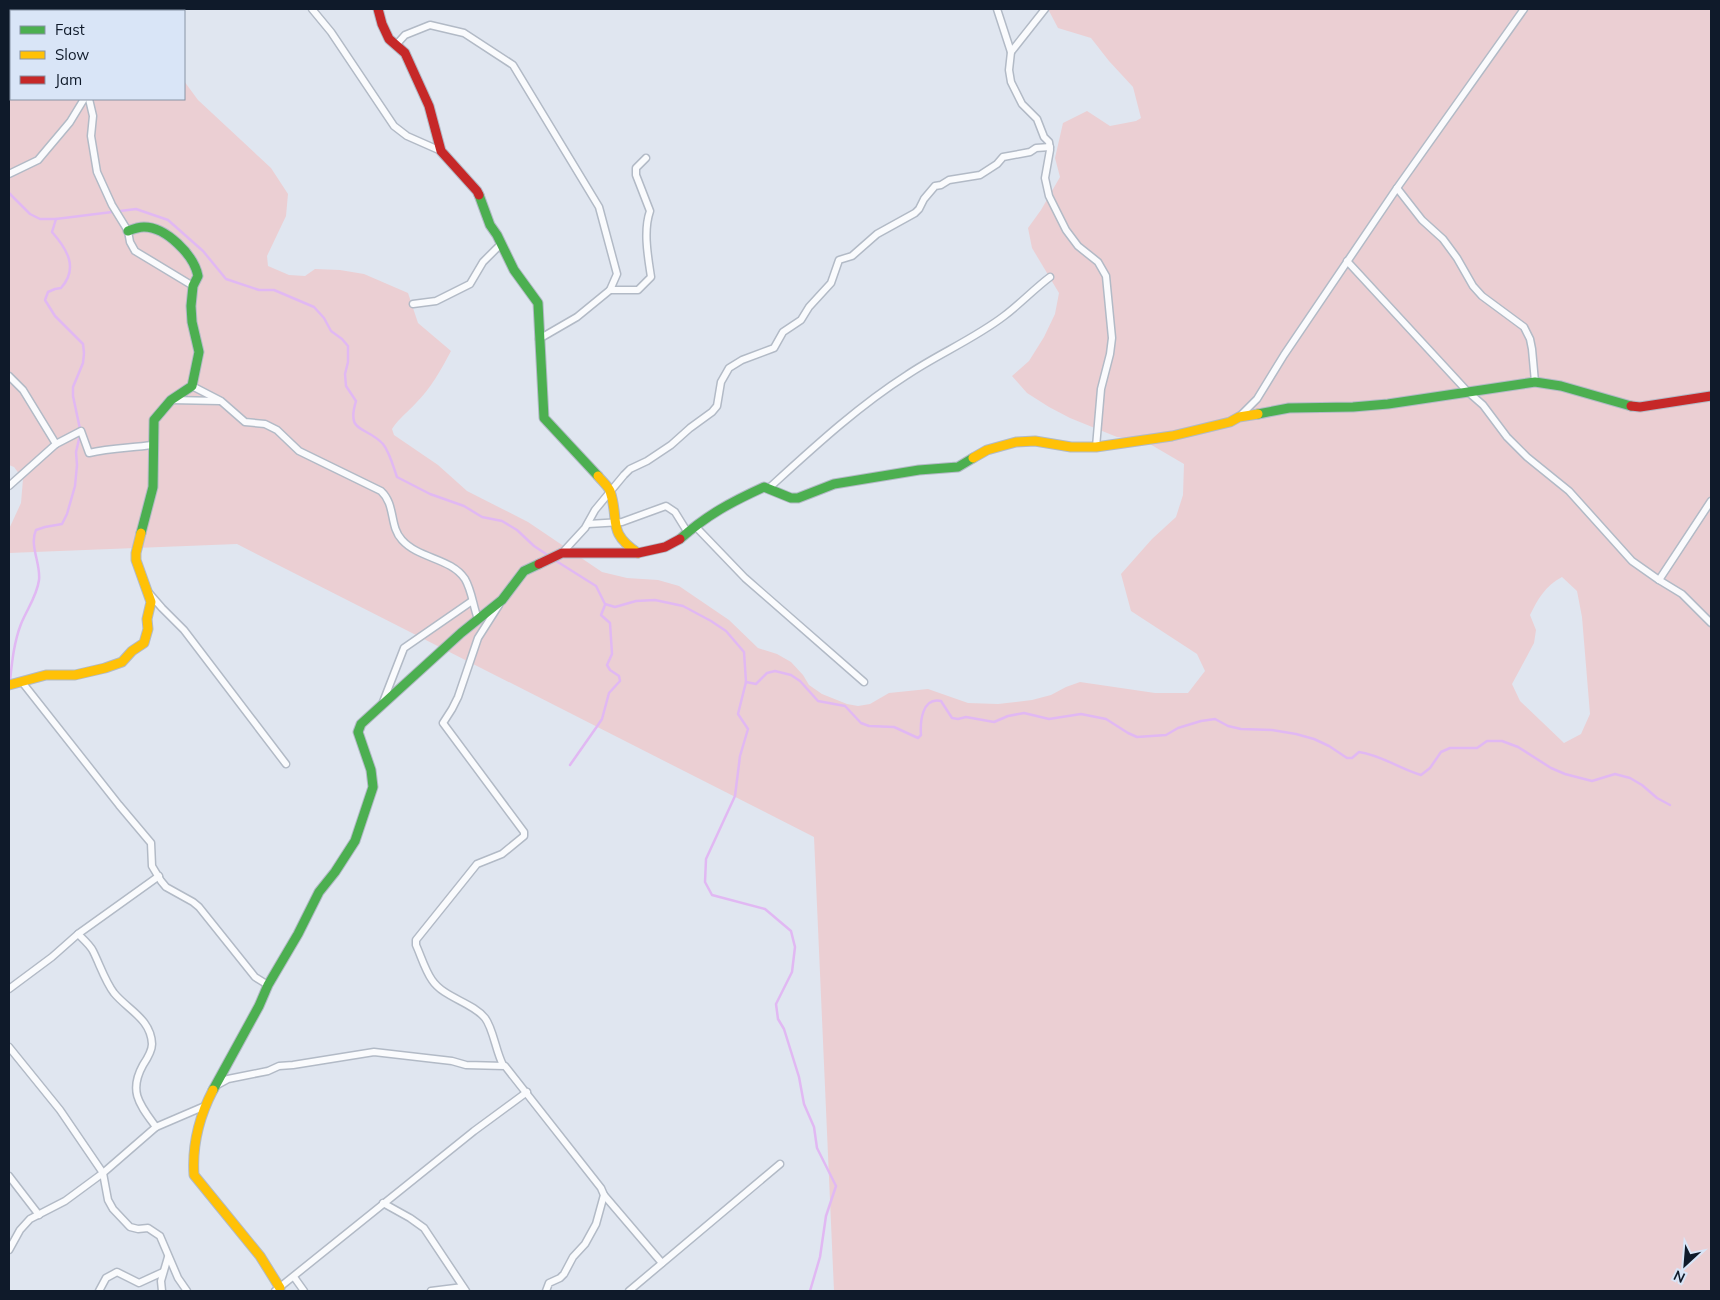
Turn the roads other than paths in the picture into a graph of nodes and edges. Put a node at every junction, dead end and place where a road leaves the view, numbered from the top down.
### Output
1 (312, 9) edge
2 (378, 9) edge
3 (997, 9) edge
4 (1045, 9) edge
5 (1524, 9) edge
6 (396, 45) junction
7 (1011, 52) junction
8 (83, 100) edge
9 (89, 100) edge
10 (1050, 147) junction
11 (441, 151) junction
12 (646, 158) dead end
13 (9, 174) edge
14 (1397, 188) junction
15 (128, 231) junction
16 (500, 244) junction
17 (1347, 261) junction
18 (1050, 277) dead end
19 (194, 286) junction
20 (610, 290) junction
21 (413, 304) dead end
22 (539, 338) junction
23 (9, 376) edge
24 (1535, 382) junction
25 (192, 386) junction
26 (1467, 391) junction
27 (1711, 396) edge
28 (171, 400) junction
29 (221, 401) junction
30 (1239, 416) junction
31 (56, 444) junction
32 (152, 445) junction
33 (1096, 447) junction
34 (9, 486) edge
35 (769, 488) junction
36 (610, 490) junction
37 (1711, 501) edge
38 (588, 524) junction
39 (616, 524) junction
40 (696, 527) junction
41 (688, 533) junction
42 (562, 553) junction
43 (638, 553) junction
44 (1658, 580) junction
45 (148, 592) junction
46 (502, 600) junction
47 (472, 601) junction
48 (478, 620) junction
49 (1711, 623) edge
50 (22, 682) junction
51 (864, 682) dead end
52 (9, 685) edge
53 (383, 702) junction
54 (286, 764) dead end
55 (159, 876) junction
56 (78, 934) junction
57 (268, 985) junction
58 (9, 989) edge
59 (9, 1047) edge
60 (503, 1065) junction
61 (216, 1086) junction
62 (526, 1092) junction
63 (205, 1106) junction
64 (156, 1127) junction
65 (780, 1164) dead end
66 (103, 1173) junction
67 (9, 1176) edge
68 (604, 1195) junction
69 (383, 1203) junction
70 (39, 1215) junction
71 (9, 1250) edge
72 (168, 1257) junction
73 (662, 1263) junction
74 (163, 1272) junction
75 (294, 1277) junction
76 (464, 1289) edge
77 (278, 1290) edge
78 (99, 1291) edge
79 (162, 1291) edge
80 (187, 1291) edge
81 (304, 1291) edge
82 (431, 1291) edge
83 (546, 1291) edge
84 (629, 1291) edge

1 - 11 street
2 - 6 street
3 - 7 street
4 - 7 street
5 - 14 street
6 - 11 street
6 - 20 street
7 - 10 street
8 - 13 street
9 - 15 street
10 - 33 street
10 - 36 street
11 - 16 street
12 - 20 street
14 - 17 street
14 - 24 street
15 - 19 street
15 - 19 street
16 - 21 street
16 - 22 street
17 - 26 street
17 - 30 street
18 - 35 street
19 - 25 street
20 - 22 street
22 - 36 street
23 - 31 street
24 - 26 street
24 - 27 street
25 - 28 street
25 - 29 street
26 - 30 street
26 - 44 street
28 - 29 street
28 - 32 street
29 - 47 street
30 - 33 street
31 - 32 street
31 - 34 street
32 - 45 street
33 - 35 street
35 - 40 street
36 - 38 street
36 - 39 street
37 - 44 street
38 - 39 street
38 - 42 street
39 - 41 street
39 - 43 street
40 - 41 street
40 - 51 street
41 - 43 street
42 - 43 street
42 - 46 street
44 - 49 street
45 - 50 street
45 - 54 street
46 - 48 street
46 - 60 street
47 - 48 street
47 - 53 street
48 - 53 street
50 - 52 street
50 - 55 street
53 - 57 street
55 - 56 street
55 - 57 street
56 - 58 street
56 - 64 street
57 - 61 street
59 - 66 street
60 - 61 street
60 - 62 street
61 - 63 street
62 - 68 street
62 - 69 street
63 - 64 street
63 - 77 street
64 - 66 street
65 - 73 street
66 - 70 street
66 - 72 street
67 - 70 street
68 - 73 street
68 - 83 street
69 - 75 street
69 - 76 street
70 - 71 street
72 - 74 street
72 - 80 street
73 - 84 street
74 - 78 street
74 - 79 street
75 - 77 street
75 - 81 street
76 - 82 street

